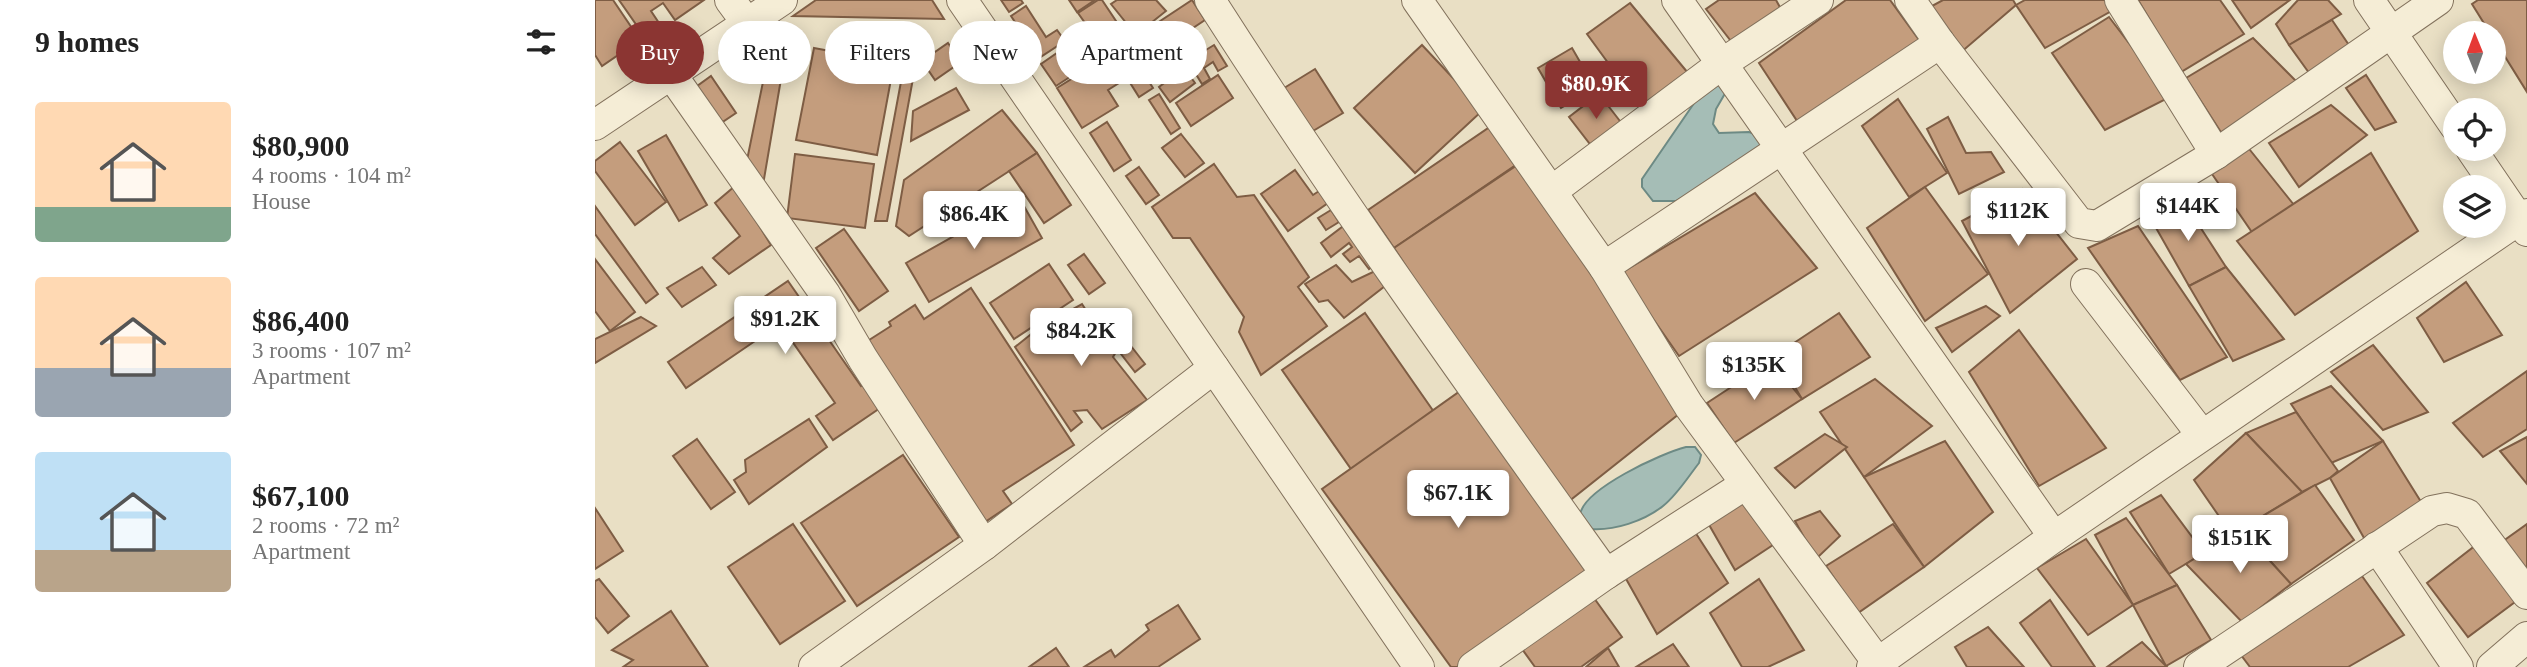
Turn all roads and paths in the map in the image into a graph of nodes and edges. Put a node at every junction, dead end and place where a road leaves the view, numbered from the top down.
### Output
1 (782, 0) edge
2 (962, 0) edge
3 (1210, 0) edge
4 (1417, 0) edge
5 (1677, 0) edge
6 (1818, 0) edge
7 (1910, 0) edge
8 (2120, 0) edge
9 (2369, 0) edge
10 (2438, 0) edge
11 (738, 12) edge
12 (2392, 33) junction
13 (704, 43) edge
14 (1940, 43) junction
15 (1723, 63) junction
16 (656, 84) edge
17 (678, 84) edge
18 (2443, 108) edge
19 (595, 125) edge
20 (1784, 148) junction
21 (2216, 154) junction
22 (2480, 161) edge
23 (1552, 191) junction
24 (2524, 221) edge
25 (1604, 267) junction
26 (2086, 284) dead end
27 (1214, 369) junction
28 (2202, 435) junction
29 (1746, 484) junction
30 (2054, 537) junction
31 (984, 545) junction
32 (2378, 547) junction
33 (1607, 574) junction
34 (2527, 594) edge
35 (2527, 637) edge
36 (1875, 665) edge
37 (814, 667) edge
38 (1419, 667) edge
39 (1473, 667) edge
40 (2199, 667) edge
41 (2458, 667) edge
42 (2492, 667) edge

1 - 11 street
2 - 27 street
3 - 33 street
4 - 23 street
5 - 15 street
6 - 15 street
7 - 14 street
8 - 21 street
9 - 12 street
10 - 12 street
11 - 13 street
12 - 18 street
12 - 21 street
14 - 20 street
14 - 21 street
15 - 20 street
15 - 23 street
16 - 19 street
17 - 31 street
20 - 25 street
20 - 30 street
22 - 24 street
23 - 25 street
24 - 28 street
25 - 29 street
26 - 28 street
27 - 31 street
27 - 38 street
28 - 30 street
29 - 33 street
29 - 36 street
30 - 36 street
31 - 37 street
32 - 34 street
32 - 40 street
32 - 41 street
33 - 39 street
35 - 42 street

